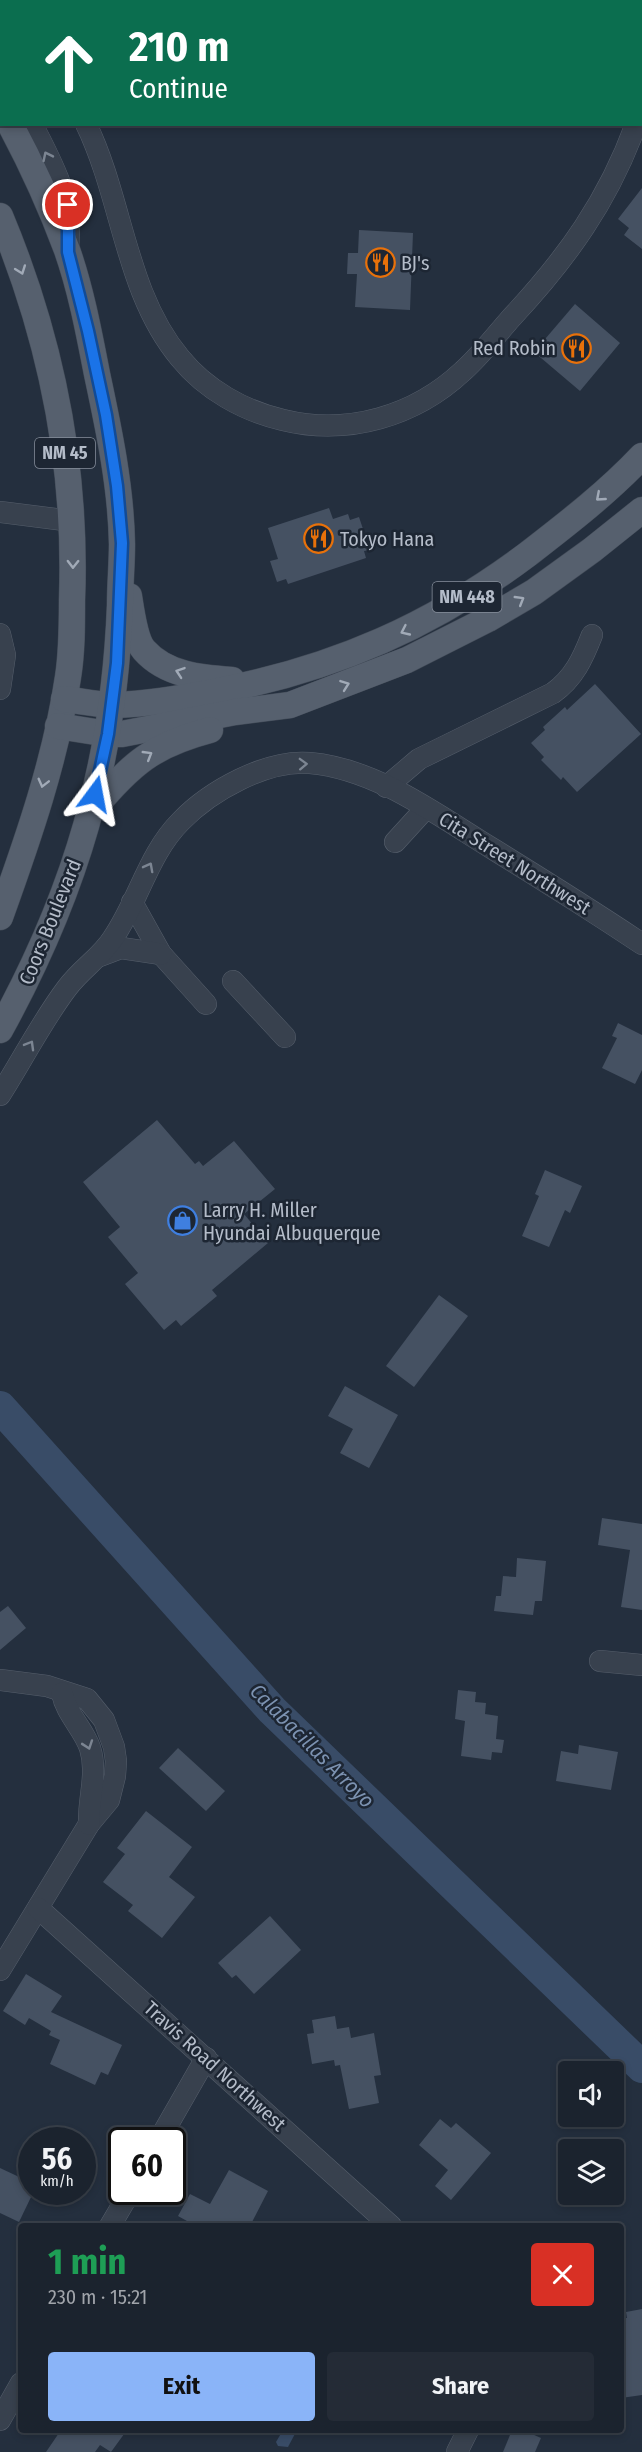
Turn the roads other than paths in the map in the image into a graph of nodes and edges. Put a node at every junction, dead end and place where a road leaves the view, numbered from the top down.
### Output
1 (11, 126) edge
2 (33, 126) edge
3 (87, 126) edge
4 (635, 126) edge
5 (0, 216) edge
6 (68, 252) junction
7 (642, 456) edge
8 (642, 510) edge
9 (0, 512) edge
10 (72, 520) junction
11 (122, 543) junction
12 (0, 634) edge
13 (592, 634) dead end
14 (259, 682) junction
15 (0, 689) edge
16 (64, 699) junction
17 (113, 705) junction
18 (290, 705) junction
19 (58, 726) junction
20 (108, 734) junction
21 (386, 787) junction
22 (426, 808) junction
23 (92, 810) junction
24 (395, 842) dead end
25 (132, 902) junction
26 (0, 916) edge
27 (642, 944) edge
28 (161, 954) junction
29 (99, 956) junction
30 (232, 981) dead end
31 (206, 1004) dead end
32 (0, 1030) edge
33 (285, 1037) dead end
34 (0, 1095) edge
35 (600, 1661) dead end
36 (642, 1665) edge
37 (0, 1680) edge
38 (62, 1693) junction
39 (88, 1824) junction
40 (38, 1908) junction
41 (0, 1970) edge
42 (206, 2058) junction
43 (166, 2127) edge
44 (122, 2205) edge
45 (112, 2223) edge
46 (388, 2223) edge
47 (18, 2388) edge
48 (0, 2420) edge
49 (467, 2433) edge
50 (458, 2452) edge

1 - 6 main road, NM 45
6 -> 2 street
3 - 4 street
5 -> 10 main road, NM 45
6 - 11 main road, NM 45
7 -> 14 main road, NM 448
18 -> 8 main road, NM 448
9 - 10 street
10 -> 16 main road, NM 45
14 -> 11 main road
11 - 17 main road, NM 45
12 - 15 street
13 - 21 street
14 - 17 main road, NM 448
16 - 17 main road, NM 448
16 - 19 main road, NM 45
17 - 20 main road, NM 45
18 - 20 main road, NM 448
23 -> 18 main road
19 - 20 main road, NM 448
19 -> 26 main road, NM 45
20 - 23 main road, NM 45
21 - 22 street, Cita Street Northwest
25 -> 21 street, Cita Street Northwest
22 - 24 street
22 - 27 street, Cita Street Northwest
23 - 32 main road, Coors Boulevard / NM 45
25 - 28 street
25 - 29 street, Cita Street Northwest
28 - 29 street
28 - 31 street
34 -> 29 street, Cita Street Northwest
30 - 33 street
35 - 36 street
37 - 38 street
38 -> 39 street
38 - 39 street
39 - 40 street
40 - 41 street
40 - 42 street, Travis Road Northwest
42 - 43 street
42 - 46 street, Travis Road Northwest
44 - 45 street
47 - 48 street
49 - 50 street

